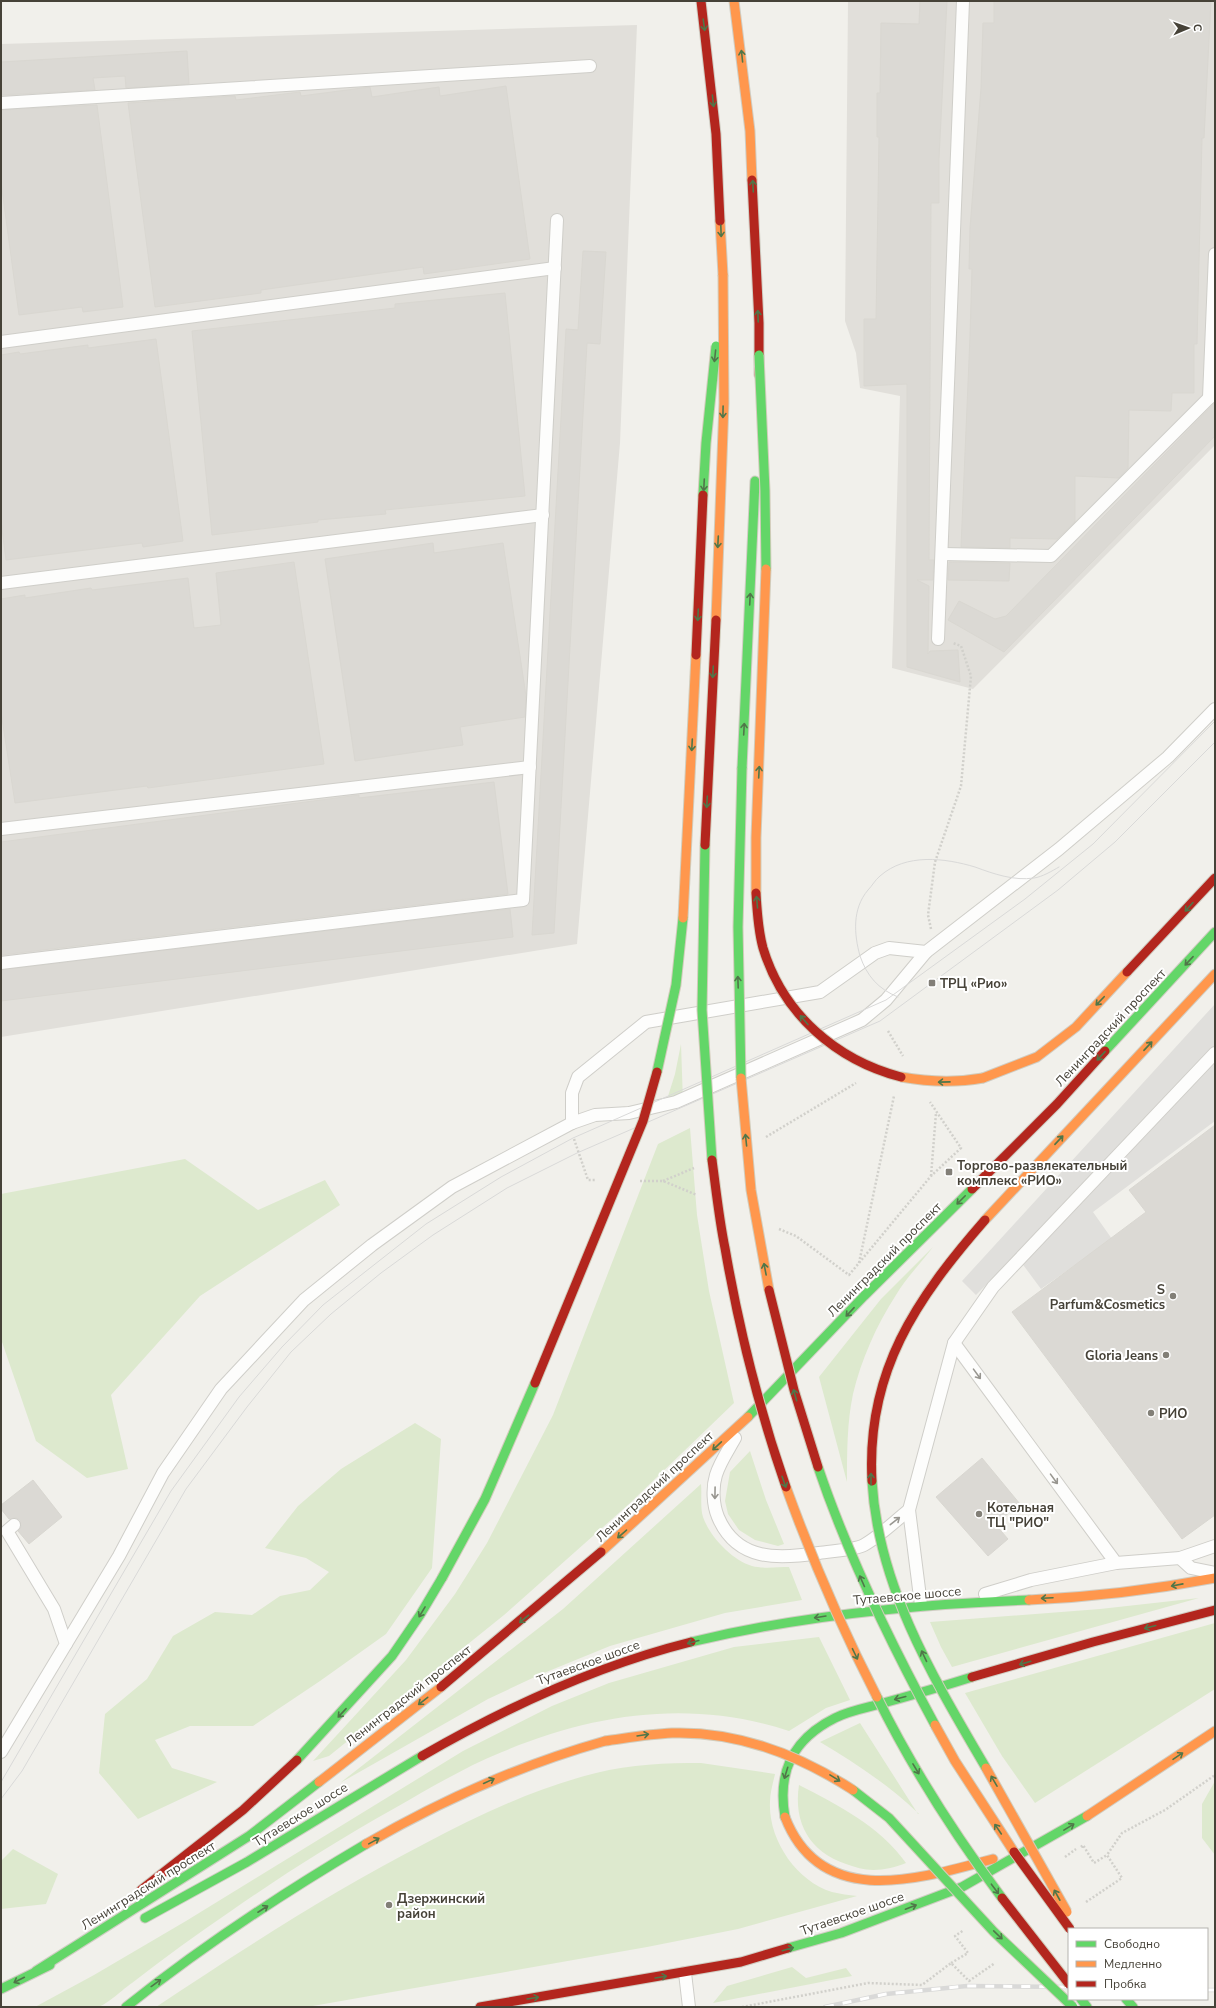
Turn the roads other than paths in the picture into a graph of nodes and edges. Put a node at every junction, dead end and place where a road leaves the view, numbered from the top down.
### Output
1 (701, 1) edge
2 (734, 1) edge
3 (963, 1) edge
4 (590, 66) dead end
5 (1, 103) edge
6 (558, 220) dead end
7 (1215, 254) edge
8 (555, 268) junction
9 (723, 275) junction
10 (1, 342) edge
11 (759, 354) junction
12 (1212, 395) edge
13 (543, 515) junction
14 (943, 554) junction
15 (1, 583) edge
16 (938, 639) road end
17 (1215, 709) edge
18 (530, 767) junction
19 (1, 829) edge
20 (1215, 878) edge
21 (1215, 932) edge
22 (931, 950) junction
23 (1, 963) edge
24 (1215, 974) edge
25 (1215, 1053) edge
26 (572, 1124) junction
27 (954, 1343) junction
28 (746, 1419) junction
29 (909, 1510) junction
30 (14, 1525) dead end
31 (1215, 1546) edge
32 (1180, 1558) junction
33 (1116, 1563) junction
34 (1215, 1572) edge
35 (1215, 1578) edge
36 (956, 1604) junction
37 (921, 1605) junction
38 (1215, 1610) edge
39 (66, 1644) junction
40 (1215, 1731) edge
41 (1, 1752) edge
42 (1036, 1847) junction
43 (130, 1898) dead end
44 (118, 1908) dead end
45 (133, 1924) dead end
46 (1069, 1928) edge
47 (1075, 1928) edge
48 (112, 1934) dead end
49 (36, 1971) junction
50 (685, 1973) junction
51 (1068, 1983) edge
52 (1, 1989) edge
53 (126, 2007) edge
54 (480, 2007) edge
55 (689, 2007) edge
56 (1072, 2007) edge

1 -> 9 main road
11 -> 2 main road
3 - 14 lane
4 - 5 lane
6 - 8 lane
7 - 12 lane
8 - 10 lane
8 - 13 lane
9 -> 43 main road, bridge
9 -> 51 main road, bridge
20 -> 11 main road, bridge
46 -> 11 main road, bridge
12 - 14 lane
13 - 15 lane
13 - 18 lane
14 - 16 lane
17 - 22 lane
18 - 19 lane
18 - 23 lane
21 -> 28 main road, Ленинградский проспект
22 - 26 lane
22 - 26 lane
47 -> 24 main road, bridge
25 - 27 lane
26 - 39 lane
27 - 29 lane
27 -> 33 lane
28 -> 29 lane
28 -> 49 main road, Ленинградский проспект
29 - 37 lane
30 - 39 lane
31 - 32 lane
32 - 33 lane
32 - 34 lane
33 - 36 lane
35 -> 36 main road, Тутаевское шоссе
36 - 37 main road, Тутаевское шоссе
37 -> 45 main road, Тутаевское шоссе
38 -> 42 main road
39 - 41 lane
42 -> 40 main road, Тутаевское шоссе
50 -> 42 main road, Тутаевское шоссе
44 - 49 main road
48 - 49 main road
49 -> 52 main road
54 -> 50 main road, Тутаевское шоссе
50 - 55 lane
53 -> 56 main road, bridge

